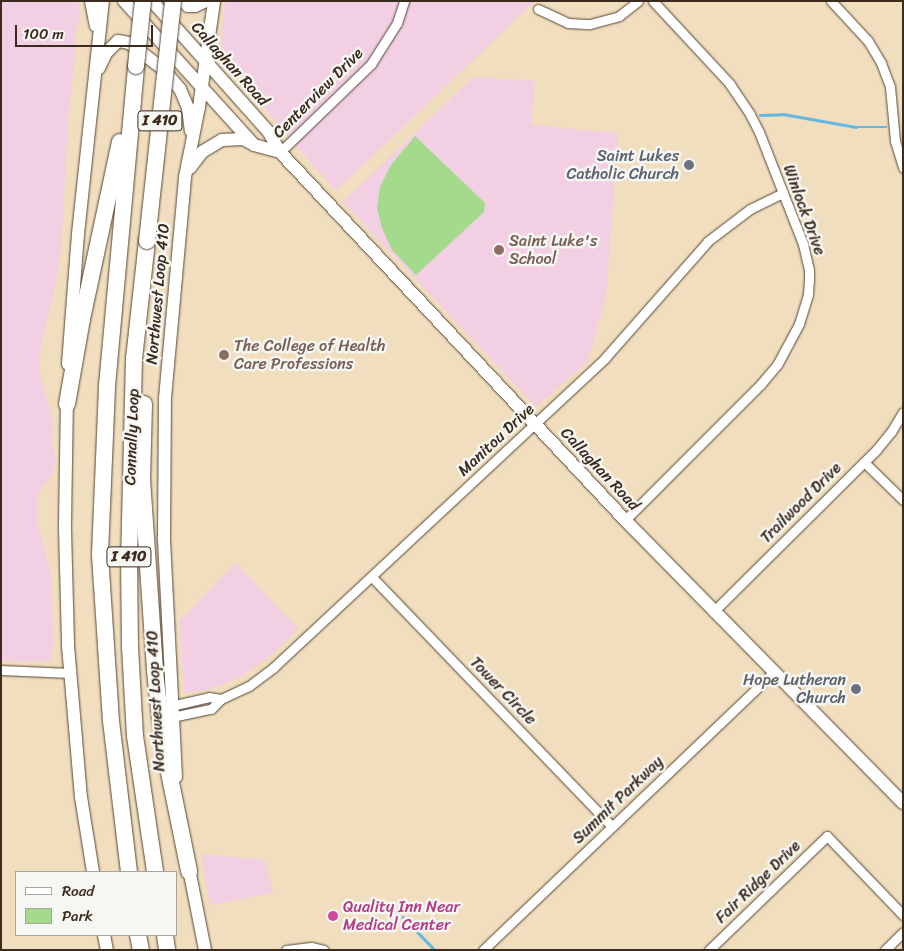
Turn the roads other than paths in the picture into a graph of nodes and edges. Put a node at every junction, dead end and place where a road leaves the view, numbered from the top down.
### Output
1 (91, 1) edge
2 (104, 1) edge
3 (124, 1) edge
4 (143, 1) edge
5 (152, 1) edge
6 (173, 1) edge
7 (183, 1) edge
8 (206, 1) edge
9 (214, 1) edge
10 (404, 1) edge
11 (638, 1) edge
12 (653, 1) edge
13 (831, 1) edge
14 (538, 8) dead end
15 (99, 46) junction
16 (206, 63) junction
17 (136, 66) junction
18 (95, 76) junction
19 (202, 89) junction
20 (903, 103) edge
21 (893, 104) junction
22 (193, 140) junction
23 (254, 145) junction
24 (280, 152) junction
25 (903, 168) edge
26 (186, 177) junction
27 (783, 193) junction
28 (147, 242) junction
29 (67, 404) junction
30 (903, 412) edge
31 (535, 424) junction
32 (864, 462) junction
33 (903, 500) edge
34 (625, 520) junction
35 (372, 577) junction
36 (713, 612) junction
37 (1, 670) edge
38 (774, 672) junction
39 (70, 673) junction
40 (172, 712) junction
41 (903, 803) edge
42 (612, 826) junction
43 (92, 871) edge
44 (129, 871) edge
45 (155, 871) edge
46 (189, 871) junction
47 (903, 916) edge
48 (903, 932) edge
49 (104, 936) edge
50 (138, 936) edge
51 (165, 936) edge
52 (107, 950) edge
53 (141, 950) edge
54 (168, 950) edge
55 (205, 950) edge
56 (286, 950) edge
57 (324, 950) edge
58 (483, 950) edge
59 (709, 950) edge
60 (885, 950) edge

1 - 15 main road
2 - 15 main road
3 - 19 main road
4 - 17 highway, Connally Loop / I 410, bridge
5 - 16 main road, Callaghan Road
6 - 28 highway, Connally Loop / I 410, bridge
7 - 8 main road
9 - 16 main road, Northwest Loop 410
10 - 24 street, Centerview Drive
11 - 14 street
12 - 27 street, Winlock Drive
13 - 21 street
15 - 18 main road
16 - 19 main road, Northwest Loop 410
16 - 24 main road, Callaghan Road
17 - 29 highway
17 - 44 highway, Connally Loop / I 410
18 - 22 main road
18 - 29 main road
19 - 22 main road, Northwest Loop 410
19 - 23 main road
20 - 21 street
21 - 25 street
22 - 26 main road, Northwest Loop 410
23 - 24 main road
23 - 26 main road
24 - 31 main road, Callaghan Road
26 - 40 main road, Northwest Loop 410
27 - 31 street, Manitou Drive
27 - 34 street, Winlock Drive
28 - 45 highway, Connally Loop / I 410
28 - 46 highway
29 - 39 main road
30 - 32 street, Trailwood Drive
31 - 34 main road, Callaghan Road
31 - 35 street, Manitou Drive
32 - 33 street
32 - 36 street, Trailwood Drive
34 - 36 main road, Callaghan Road
35 - 40 street, Manitou Drive
35 - 42 street, Tower Circle
36 - 38 main road, Callaghan Road
37 - 39 street
38 - 41 main road, Callaghan Road
38 - 42 street, Summit Parkway
39 - 43 main road
40 - 46 main road, Northwest Loop 410
42 - 58 street, Summit Parkway
46 - 55 main road, Northwest Loop 410
47 - 59 street, Fair Ridge Drive
48 - 60 street
49 - 52 main road
50 - 53 highway
51 - 54 highway
56 - 57 street

